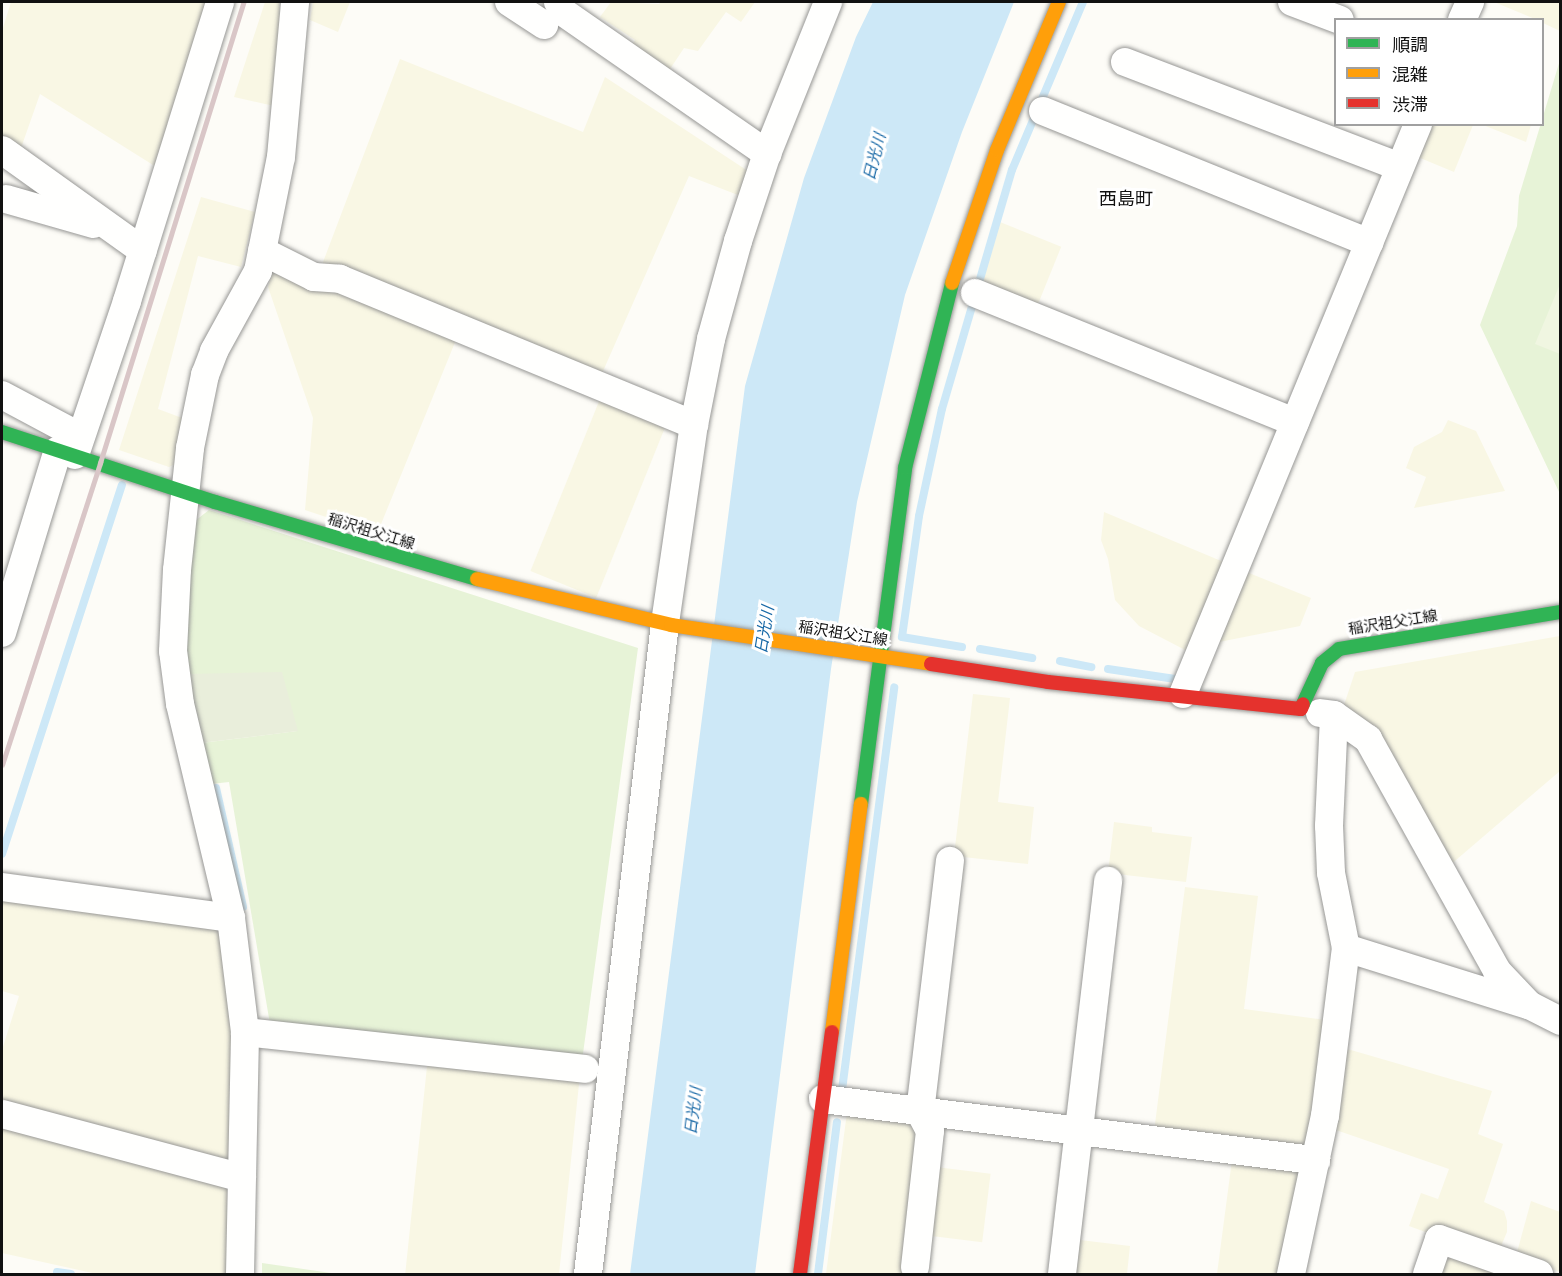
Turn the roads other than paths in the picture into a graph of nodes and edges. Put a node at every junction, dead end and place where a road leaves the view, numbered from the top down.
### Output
1 (220, 2) edge
2 (295, 2) edge
3 (509, 2) edge
4 (828, 2) edge
5 (1059, 2) edge
6 (1292, 2) edge
7 (1470, 2) edge
8 (551, 13) edge
9 (1335, 18) edge
10 (1463, 18) edge
11 (1125, 62) dead end
12 (1043, 111) dead end
13 (1417, 126) edge
14 (767, 154) junction
15 (8, 155) edge
16 (1400, 167) junction
17 (4, 206) edge
18 (114, 230) junction
19 (1369, 243) junction
20 (143, 250) junction
21 (261, 251) junction
22 (975, 293) dead end
23 (2, 394) edge
24 (1295, 422) junction
25 (694, 425) junction
26 (2, 432) edge
27 (71, 447) junction
28 (184, 491) junction
29 (1560, 612) edge
30 (668, 624) junction
31 (2, 633) edge
32 (875, 656) junction
33 (1183, 694) junction
34 (1300, 709) junction
35 (1334, 715) junction
36 (950, 861) dead end
37 (1108, 881) dead end
38 (2, 886) edge
39 (231, 918) junction
40 (1346, 948) junction
41 (1528, 1005) junction
42 (1560, 1021) edge
43 (245, 1032) junction
44 (585, 1069) dead end
45 (823, 1099) junction
46 (920, 1112) junction
47 (2, 1114) edge
48 (1078, 1130) junction
49 (1316, 1160) junction
50 (242, 1178) junction
51 (915, 1267) dead end
52 (240, 1275) edge
53 (588, 1275) edge
54 (800, 1275) edge
55 (1062, 1275) edge
56 (1291, 1275) edge
57 (1427, 1275) edge
58 (1539, 1275) edge

1 - 20 street
2 - 21 street
3 - 8 street
4 - 14 street
5 - 32 main road
6 - 9 street
7 - 10 street
8 - 14 street
11 - 16 street
12 - 19 street
13 - 16 street
14 - 25 street
15 - 17 street
15 - 18 street
16 - 19 street
17 - 18 street
18 - 20 street
19 - 24 street
20 - 27 street
21 - 25 street
21 - 28 street
22 - 24 street
23 - 27 street
24 - 33 street
25 - 30 street
26 - 27 main road, 稲沢祖父江線
27 - 28 main road, 稲沢祖父江線
27 - 31 street
28 - 30 main road, 稲沢祖父江線
28 - 39 street
29 - 34 main road, 稲沢祖父江線
30 - 32 main road, 稲沢祖父江線
30 - 53 street
32 - 33 main road, 稲沢祖父江線
32 - 45 main road
33 - 34 main road, 稲沢祖父江線
34 - 35 street
35 - 40 street
35 - 41 street
36 - 46 street
37 - 48 street
38 - 39 street
39 - 43 street
40 - 41 street
40 - 49 street
41 - 42 street
43 - 44 street
43 - 50 street
45 - 46 street
45 - 54 main road
46 - 48 street
46 - 51 street
47 - 50 street
48 - 49 street
48 - 55 street
49 - 56 street
50 - 52 street
57 - 58 street

